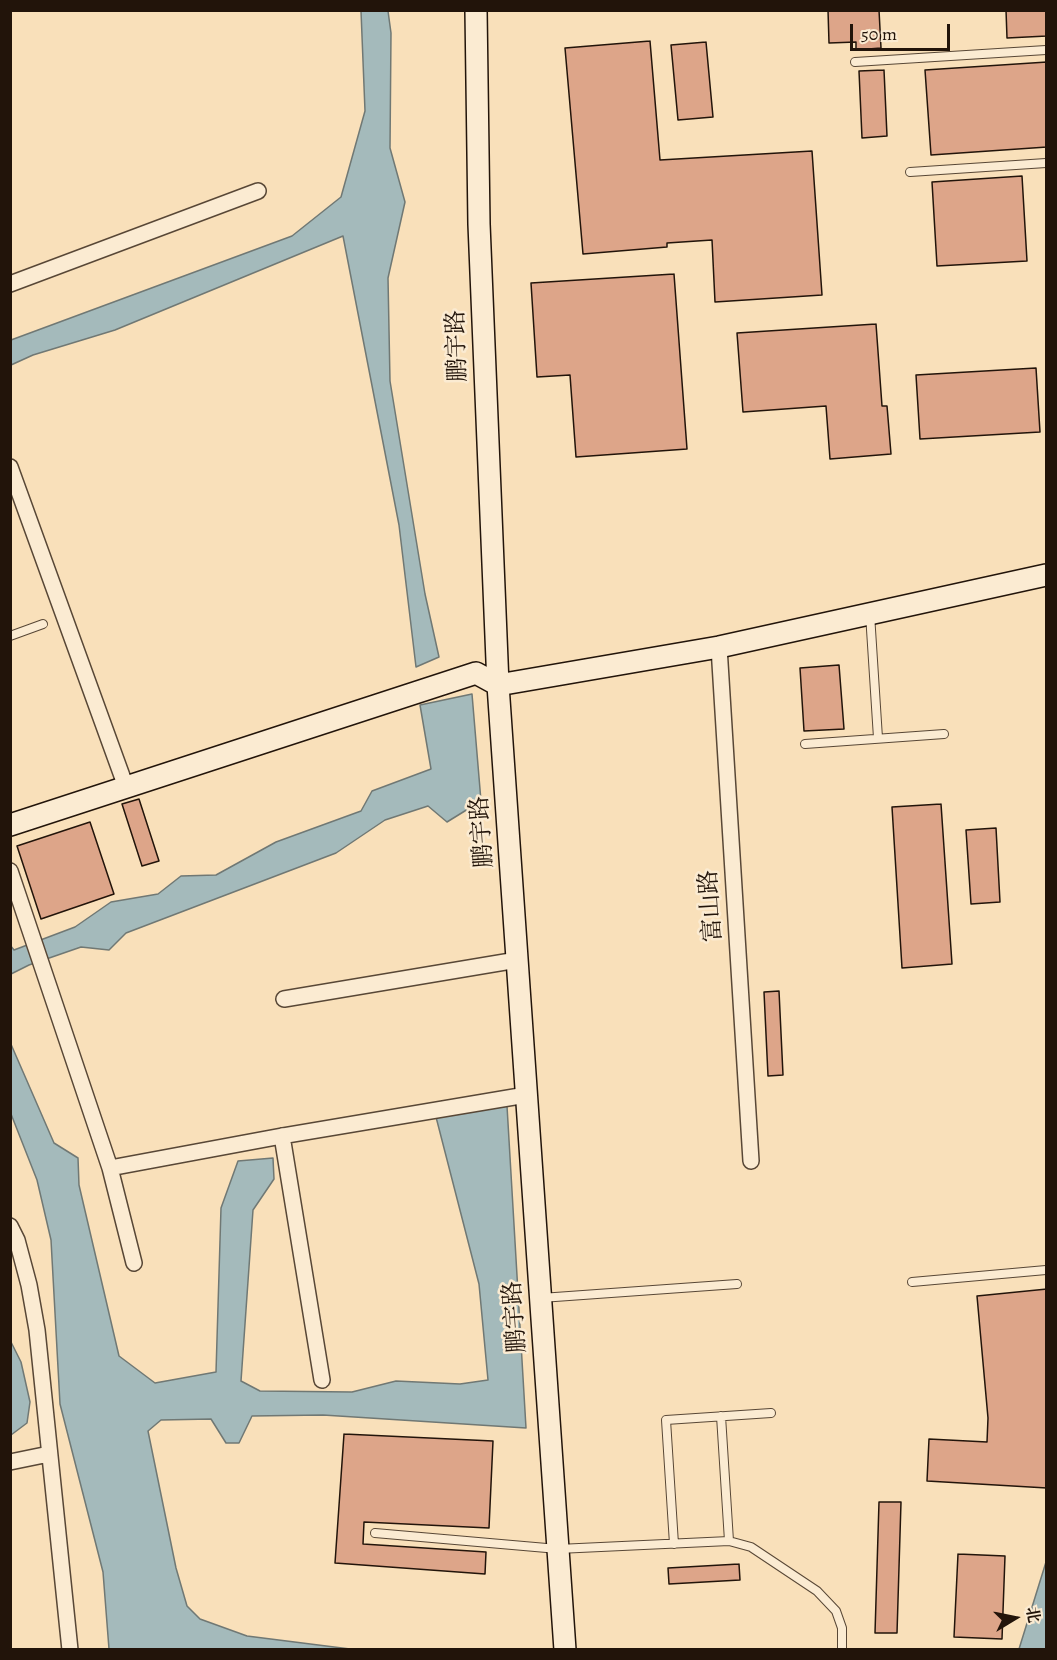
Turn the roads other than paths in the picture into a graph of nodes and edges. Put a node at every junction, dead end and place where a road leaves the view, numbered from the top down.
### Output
1 (476, 10) edge
2 (1047, 50) edge
3 (855, 62) dead end
4 (1047, 163) edge
5 (910, 171) dead end
6 (258, 191) dead end
7 (10, 284) edge
8 (10, 467) edge
9 (1047, 575) edge
10 (870, 614) junction
11 (43, 624) dead end
12 (10, 636) edge
13 (719, 647) junction
14 (498, 685) junction
15 (944, 734) dead end
16 (878, 738) junction
17 (804, 744) dead end
18 (126, 787) junction
19 (10, 825) edge
20 (10, 870) edge
21 (517, 960) junction
22 (284, 999) dead end
23 (526, 1095) junction
24 (282, 1136) junction
25 (751, 1161) dead end
26 (110, 1168) junction
27 (10, 1226) edge
28 (134, 1263) dead end
29 (1047, 1270) edge
30 (912, 1282) dead end
31 (737, 1284) dead end
32 (540, 1298) junction
33 (322, 1380) dead end
34 (771, 1413) dead end
35 (721, 1416) junction
36 (49, 1454) junction
37 (10, 1462) edge
38 (375, 1533) dead end
39 (729, 1541) junction
40 (674, 1544) junction
41 (558, 1549) junction
42 (70, 1650) edge
43 (565, 1650) edge
44 (842, 1650) edge

1 - 14 main road, 鹏宇路
2 - 3 lane
4 - 5 lane
6 - 7 street
8 - 18 street
9 - 10 main road
10 - 13 main road
10 - 16 lane
11 - 12 lane
13 - 14 main road
13 - 25 street, 富山路
14 - 18 main road
14 - 21 main road, 鹏宇路
15 - 16 lane
16 - 17 lane
18 - 19 main road
20 - 26 street
21 - 22 street
21 - 23 main road, 鹏宇路
23 - 24 street
23 - 32 main road, 鹏宇路
24 - 26 street
24 - 33 street
26 - 28 street
27 - 36 street
29 - 30 lane
31 - 32 lane
32 - 41 main road, 鹏宇路
34 - 35 lane
35 - 39 lane
35 - 40 lane
36 - 37 street
36 - 42 street
38 - 41 lane
39 - 40 lane
39 - 44 lane
40 - 41 lane
41 - 43 main road, 鹏宇路

